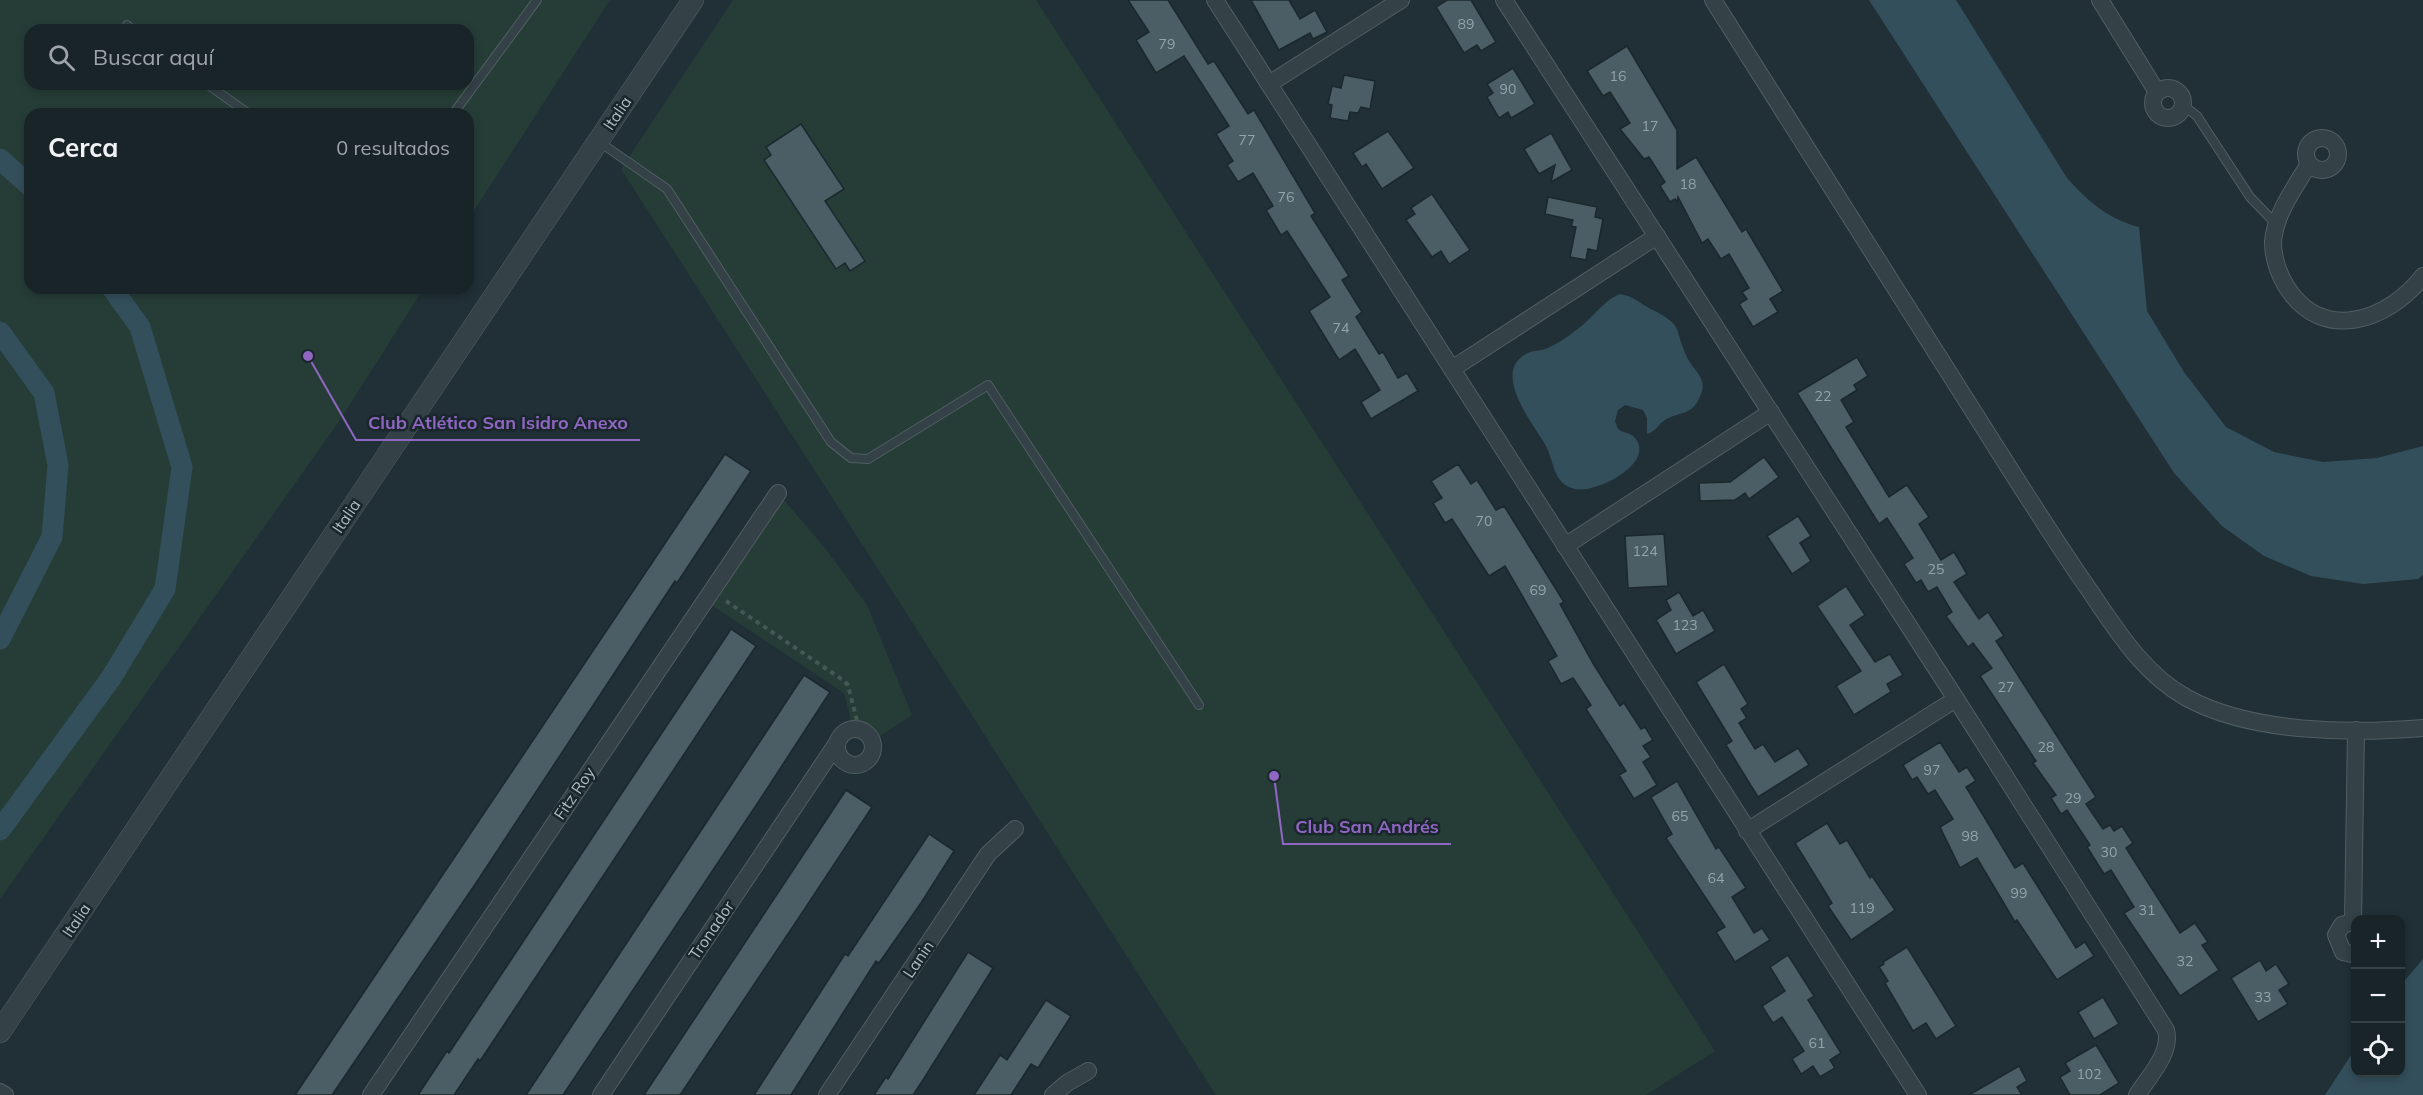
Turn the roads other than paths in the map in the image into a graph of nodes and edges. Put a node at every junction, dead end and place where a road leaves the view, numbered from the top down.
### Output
1 (537, 0) edge
2 (693, 0) edge
3 (1215, 0) edge
4 (1401, 0) edge
5 (1504, 0) edge
6 (1713, 0) edge
7 (2100, 0) edge
8 (1269, 84) junction
9 (474, 86) edge
10 (215, 90) edge
11 (471, 90) edge
12 (2157, 92) junction
13 (2183, 105) junction
14 (241, 108) edge
15 (457, 108) edge
16 (598, 141) junction
17 (2309, 164) dead end
18 (2276, 224) junction
19 (1657, 237) junction
20 (2423, 276) edge
21 (1452, 369) junction
22 (1771, 412) junction
23 (778, 493) dead end
24 (1565, 546) junction
25 (1956, 699) junction
26 (1199, 705) dead end
27 (2423, 728) edge
28 (2356, 730) junction
29 (837, 743) junction
30 (847, 763) junction
31 (821, 765) junction
32 (1015, 829) dead end
33 (1747, 831) junction
34 (2354, 915) edge
35 (2351, 922) edge
36 (2351, 954) edge
37 (0, 1032) edge
38 (1088, 1071) dead end
39 (0, 1092) edge
40 (5, 1095) edge
41 (371, 1095) edge
42 (601, 1095) edge
43 (827, 1095) edge
44 (1053, 1095) edge
45 (1918, 1095) edge
46 (2137, 1095) edge

1 - 9 lane
2 - 16 street, Italia
3 - 8 street
4 - 8 street
5 - 19 street
6 - 28 street
7 - 12 street
8 - 21 street
10 - 14 lane
11 - 15 lane
12 - 13 street
12 - 13 street
13 - 18 lane
16 - 26 lane
16 - 37 street, Italia
17 - 18 street
18 - 20 street
19 - 21 street
19 - 22 street
21 - 24 street
22 - 24 street
22 - 25 street
23 - 41 street, Fitz Roy
24 - 33 street
25 - 33 street
25 - 46 street
27 - 28 street
28 - 34 street
29 - 30 street
29 - 30 street, Tronador
29 - 31 street, Tronador
30 - 31 street
31 - 42 street, Tronador
32 - 43 street, Lanin
33 - 45 street
35 - 36 street
38 - 44 street
39 - 40 street

